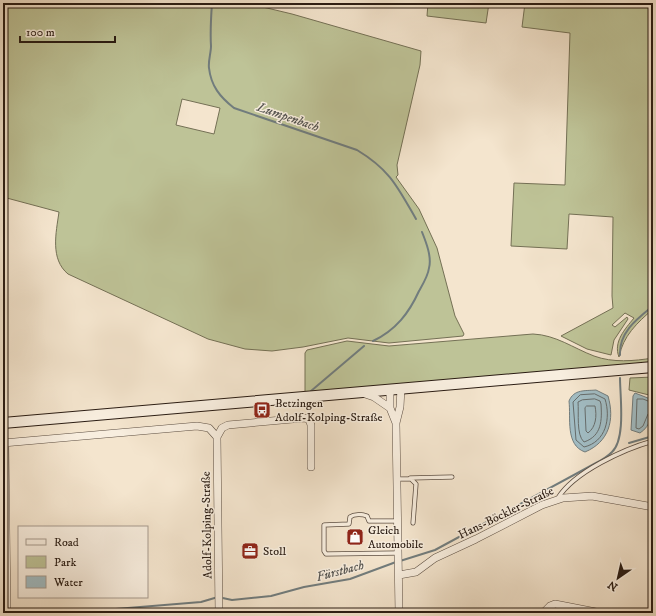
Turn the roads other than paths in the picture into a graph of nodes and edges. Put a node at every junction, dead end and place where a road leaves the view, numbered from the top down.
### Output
1 (653, 367) edge
2 (401, 388) junction
3 (390, 389) junction
4 (361, 393) junction
5 (390, 408) junction
6 (3, 423) edge
7 (396, 423) junction
8 (217, 437) junction
9 (653, 441) edge
10 (4, 442) edge
11 (311, 467) dead end
12 (452, 477) dead end
13 (409, 478) junction
14 (397, 479) junction
15 (557, 499) junction
16 (653, 507) edge
17 (398, 522) junction
18 (413, 524) dead end
19 (398, 553) junction
20 (399, 572) junction
21 (7, 613) edge
22 (220, 613) edge
23 (399, 613) edge
24 (543, 613) edge
25 (601, 613) edge

1 - 2 main road
2 - 3 main road
2 - 7 street
3 - 4 main road
3 - 5 street
4 - 5 street
4 - 6 main road
5 - 7 street
7 - 14 street
8 - 10 street
8 - 11 street
8 - 22 street, Adolf-Kolping-Straße
9 - 15 lane
10 - 21 street
12 - 13 lane
13 - 14 lane
13 - 18 lane
14 - 17 street
15 - 16 street, Hans-Böckler-Straße
15 - 20 street, Hans-Böckler-Straße
17 - 19 street
17 - 19 lane
19 - 20 street
20 - 23 street
24 - 25 street

